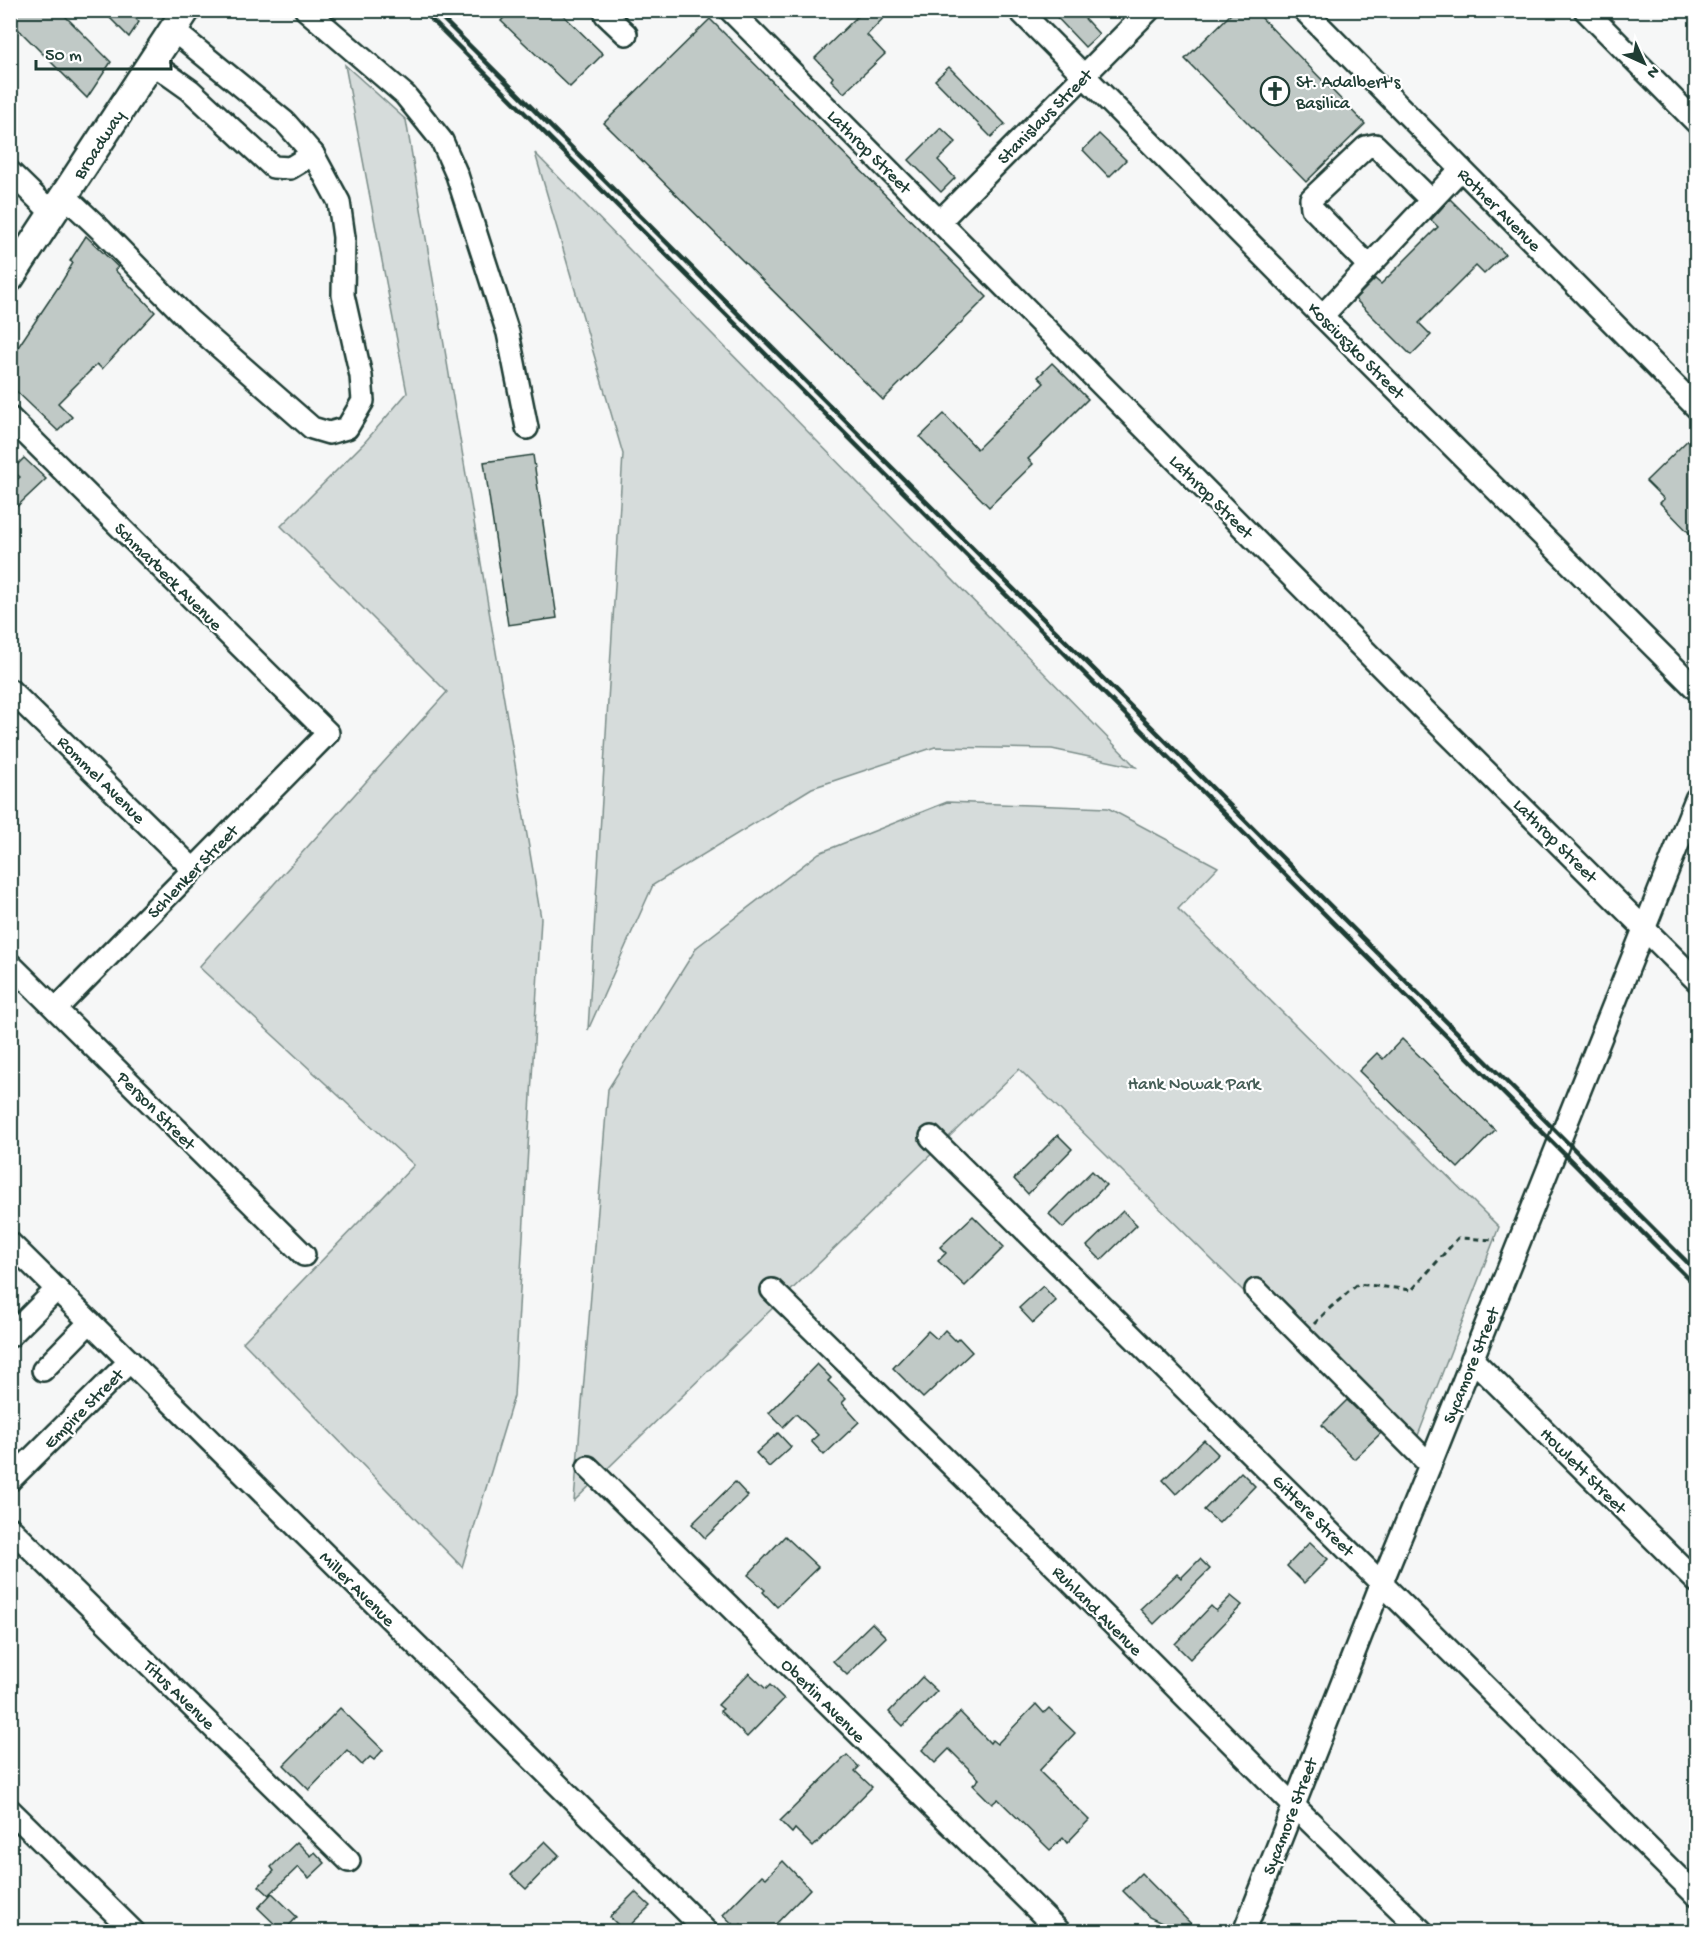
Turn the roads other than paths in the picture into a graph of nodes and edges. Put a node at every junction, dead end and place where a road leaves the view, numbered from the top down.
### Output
1 (306, 10) edge
2 (606, 10) edge
3 (730, 10) edge
4 (1019, 10) edge
5 (1149, 10) edge
6 (1304, 10) edge
7 (1585, 10) edge
8 (180, 20) edge
9 (626, 34) dead end
10 (152, 63) junction
11 (1084, 76) junction
12 (1696, 122) edge
13 (313, 154) junction
14 (1461, 169) junction
15 (10, 172) edge
16 (1431, 200) junction
17 (59, 205) junction
18 (940, 221) junction
19 (1368, 266) junction
20 (10, 278) edge
21 (1322, 315) junction
22 (1696, 407) edge
23 (10, 418) edge
24 (527, 428) dead end
25 (1696, 689) edge
26 (10, 690) edge
27 (328, 733) joint
28 (1696, 799) edge
29 (193, 869) junction
30 (1644, 928) junction
31 (10, 964) edge
32 (1696, 980) edge
33 (56, 1009) junction
34 (931, 1137) dead end
35 (10, 1243) edge
36 (304, 1255) dead end
37 (57, 1289) junction
38 (772, 1290) dead end
39 (1256, 1290) dead end
40 (90, 1322) junction
41 (10, 1336) edge
42 (1472, 1359) junction
43 (130, 1361) junction
44 (43, 1370) dead end
45 (1430, 1465) junction
46 (588, 1467) dead end
47 (10, 1480) edge
48 (10, 1528) edge
49 (1696, 1581) edge
50 (1382, 1582) junction
51 (1293, 1805) junction
52 (10, 1810) edge
53 (349, 1861) dead end
54 (1696, 1895) edge
55 (134, 1932) edge
56 (707, 1932) edge
57 (1060, 1932) edge
58 (1244, 1932) edge
59 (1423, 1932) edge

1 - 24 street
2 - 9 street
3 - 18 street, Lathrop Street
4 - 11 street, Kosciuszko Street
5 - 11 street, Stanislaus Street
6 - 14 street, Rother Avenue
7 - 12 street
8 - 10 main road, Broadway
8 - 13 street
10 - 13 street
10 - 17 main road, Broadway
11 - 18 street, Stanislaus Street
11 - 21 street, Kosciuszko Street
13 - 17 street
14 - 16 street
14 - 22 street, Rother Avenue
15 - 17 street
16 - 19 street
16 - 19 street
17 - 20 main road, Broadway
18 - 30 street, Lathrop Street
19 - 21 street
21 - 25 street, Kosciuszko Street
23 - 27 street, Schmarbeck Avenue
26 - 29 street, Rommel Avenue
27 - 29 street, Schlenker Street
28 - 30 street, Sycamore Street
29 - 33 street, Schlenker Street
30 - 32 street, Lathrop Street
30 - 42 street, Sycamore Street
31 - 33 street, Person Street
33 - 36 street, Person Street
34 - 50 street, Gittere Street
35 - 37 street, Miller Avenue
37 - 40 street, Miller Avenue
37 - 41 street
38 - 51 street, Ruhland Avenue
39 - 45 street
40 - 43 street, Miller Avenue
40 - 44 street
42 - 45 street, Sycamore Street
42 - 49 street, Howlett Street
43 - 47 street, Empire Street
43 - 56 street, Miller Avenue
45 - 50 street, Sycamore Street
46 - 57 street, Oberlin Avenue
48 - 53 street, Titus Avenue
50 - 51 street, Sycamore Street
50 - 54 street, Gittere Street
51 - 58 street, Sycamore Street
51 - 59 street, Ruhland Avenue
52 - 55 street

